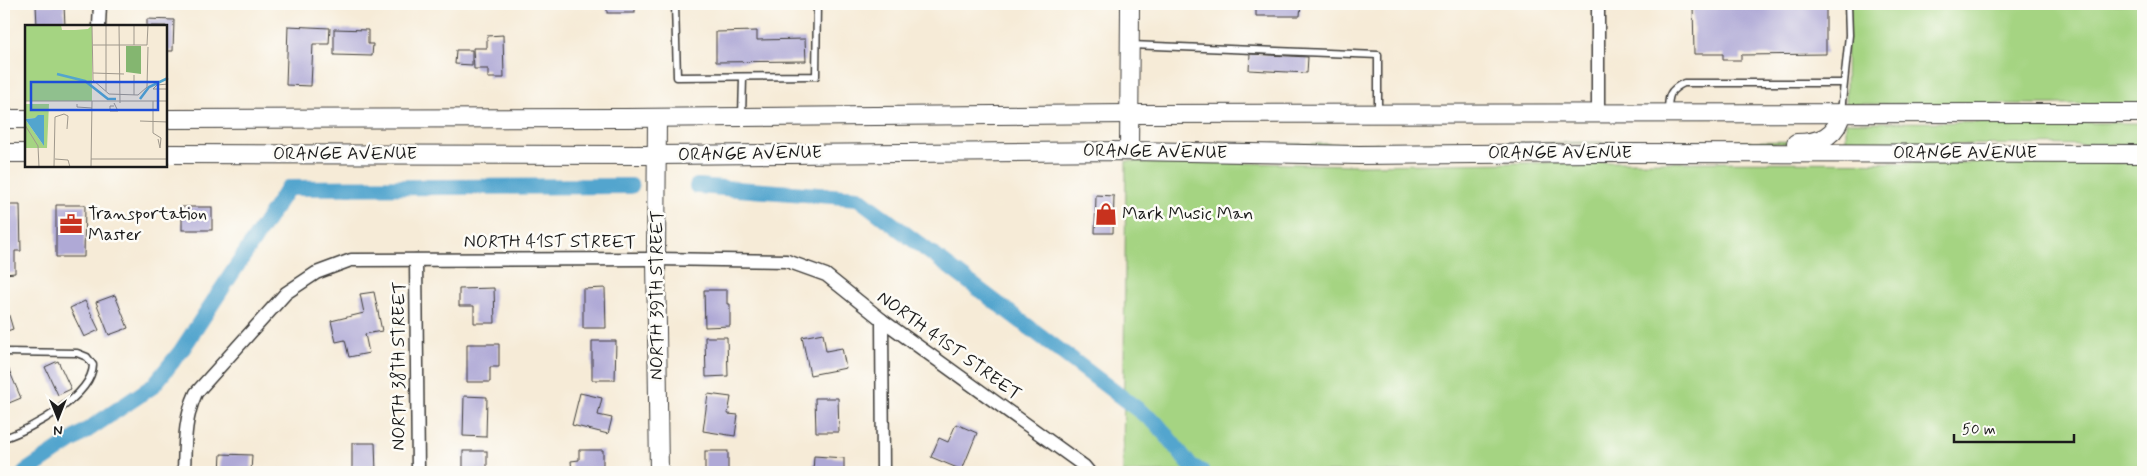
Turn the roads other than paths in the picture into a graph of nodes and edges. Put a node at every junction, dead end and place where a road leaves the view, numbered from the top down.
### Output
1 (100, 4) edge
2 (675, 4) edge
3 (817, 4) edge
4 (1130, 4) edge
5 (1598, 4) edge
6 (1848, 4) edge
7 (99, 25) edge
8 (1130, 45) junction
9 (743, 78) junction
10 (1843, 83) junction
11 (1378, 113) junction
12 (1598, 113) junction
13 (1668, 113) junction
14 (1841, 113) junction
15 (1130, 114) junction
16 (2143, 114) edge
17 (742, 117) junction
18 (4, 118) edge
19 (657, 118) junction
20 (25, 119) edge
21 (168, 119) edge
22 (1130, 151) junction
23 (4, 153) edge
24 (25, 153) edge
25 (1668, 153) junction
26 (168, 154) edge
27 (2143, 154) edge
28 (657, 155) junction
29 (656, 259) junction
30 (416, 260) junction
31 (882, 320) junction
32 (4, 352) edge
33 (4, 438) edge
34 (184, 472) edge
35 (418, 472) edge
36 (659, 472) edge
37 (882, 472) edge
38 (1089, 472) edge

1 - 7 street
2 - 9 lane
3 - 9 lane
4 - 8 main road
5 - 12 street
6 - 10 lane
8 - 11 lane
8 - 15 main road
9 - 17 lane
10 - 13 lane
10 - 14 lane
11 - 12 main road, ORANGE AVENUE
11 - 15 main road, ORANGE AVENUE
12 - 13 main road, ORANGE AVENUE
13 - 14 main road, ORANGE AVENUE
14 - 16 main road, ORANGE AVENUE
14 - 25 main road
15 - 17 main road, ORANGE AVENUE
15 - 22 main road
17 - 19 main road, ORANGE AVENUE
18 - 20 main road
19 - 21 main road, ORANGE AVENUE
19 - 28 main road, NORTH 39TH STREET
22 - 25 main road, ORANGE AVENUE
22 - 28 main road, ORANGE AVENUE
23 - 24 main road
25 - 27 main road, ORANGE AVENUE
26 - 28 main road, ORANGE AVENUE
28 - 29 main road, NORTH 39TH STREET
29 - 30 street, NORTH 41ST STREET
29 - 31 street, NORTH 41ST STREET
29 - 36 main road, NORTH 39TH STREET
30 - 34 street, NORTH 41ST STREET
30 - 35 street, NORTH 38TH STREET
31 - 37 street
31 - 38 street, NORTH 41ST STREET
32 - 33 lane

